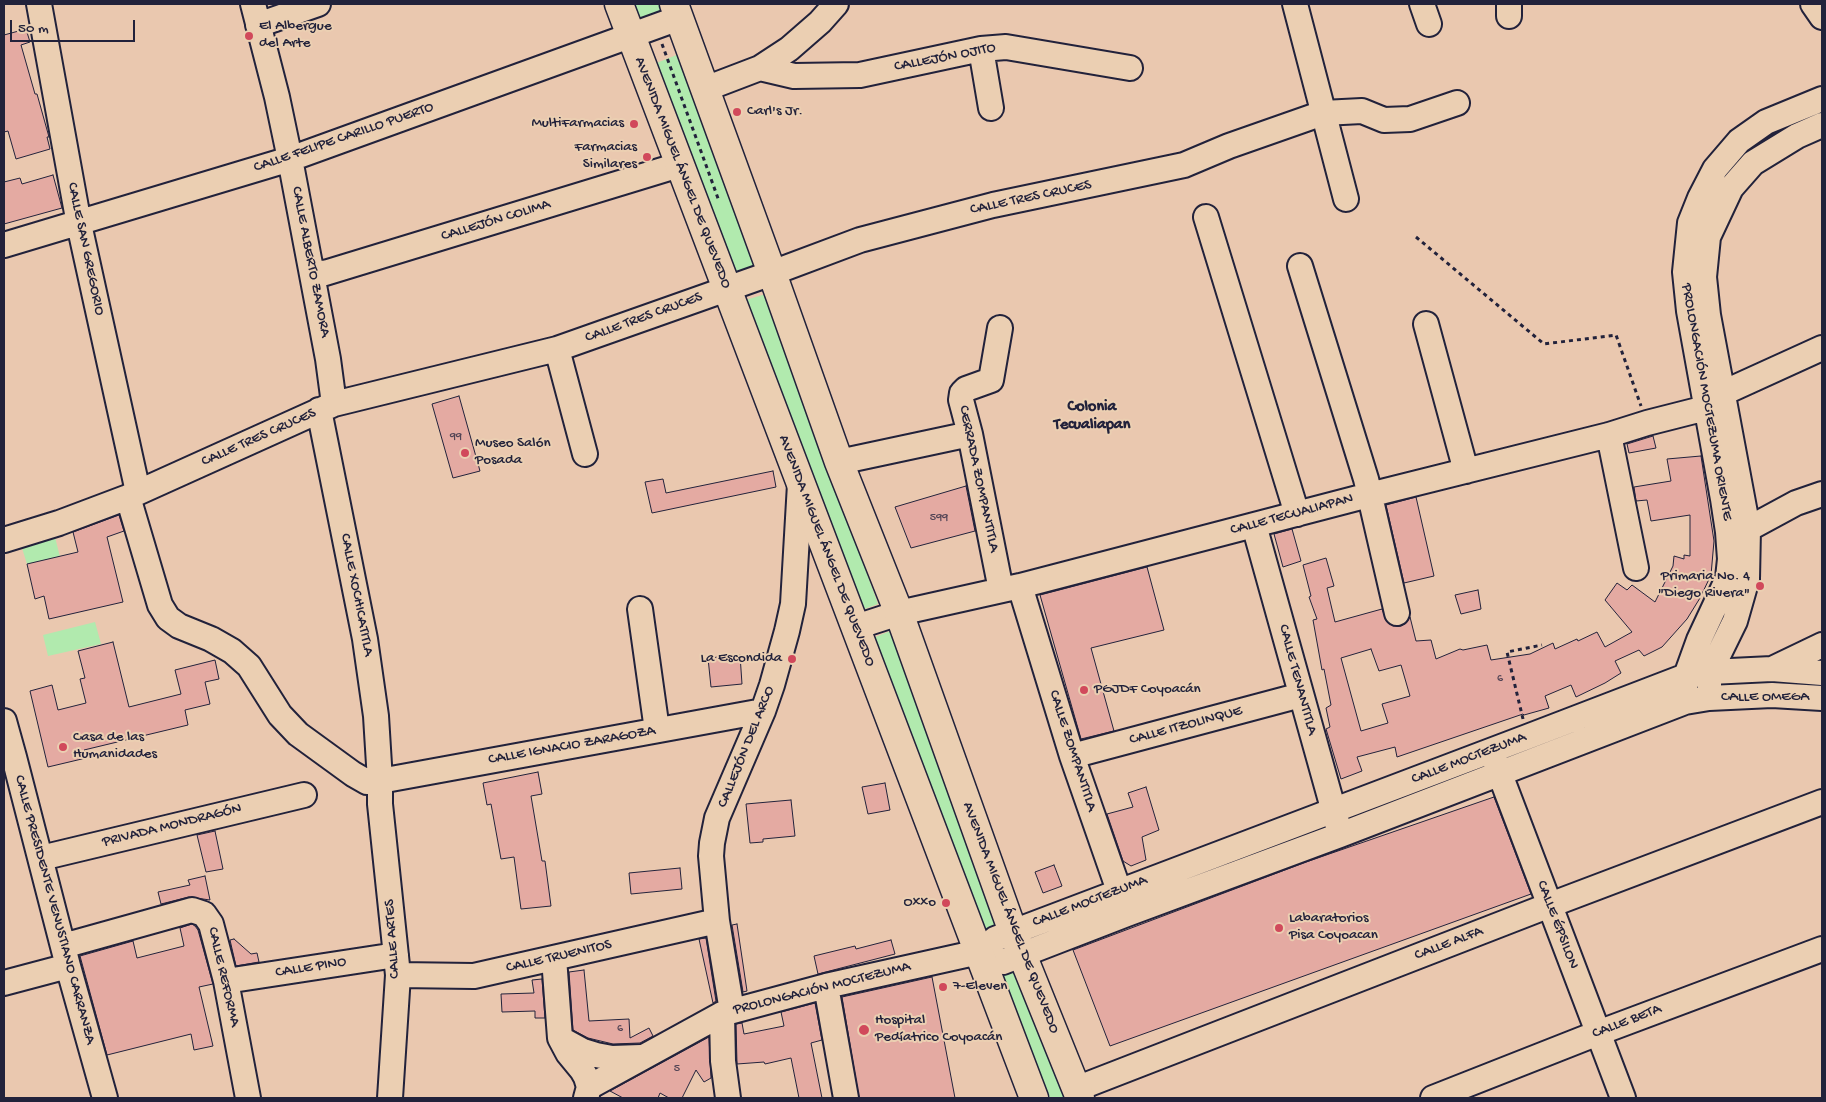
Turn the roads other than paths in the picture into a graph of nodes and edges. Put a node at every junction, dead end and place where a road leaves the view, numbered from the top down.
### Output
1 (38, 4) edge
2 (318, 4) edge
3 (619, 4) edge
4 (836, 4) edge
5 (1295, 4) edge
6 (1813, 4) edge
7 (256, 14) edge
8 (1822, 18) edge
9 (660, 21) edge
10 (981, 49) junction
11 (760, 68) junction
12 (1130, 68) dead end
13 (705, 89) junction
14 (1817, 101) edge
15 (1457, 103) dead end
16 (991, 108) dead end
17 (1323, 113) junction
18 (1766, 122) junction
19 (1822, 127) edge
20 (1778, 146) junction
21 (290, 159) junction
22 (679, 165) junction
23 (1346, 199) dead end
24 (1206, 217) dead end
25 (79, 224) junction
26 (4, 245) edge
27 (1300, 266) dead end
28 (312, 272) junction
29 (772, 273) junction
30 (726, 288) junction
31 (1426, 324) dead end
32 (1000, 328) dead end
33 (1822, 348) edge
34 (557, 349) junction
35 (1715, 400) junction
36 (327, 407) junction
37 (970, 434) junction
38 (1609, 435) junction
39 (585, 454) dead end
40 (839, 462) junction
41 (1466, 471) junction
42 (800, 484) junction
43 (1822, 494) edge
44 (133, 495) junction
45 (1369, 495) junction
46 (1297, 514) junction
47 (1254, 525) junction
48 (1738, 530) junction
49 (4, 540) edge
50 (1636, 568) dead end
51 (1011, 588) junction
52 (640, 610) dead end
53 (898, 613) junction
54 (1397, 613) dead end
55 (856, 627) junction
56 (1822, 645) edge
57 (1772, 669) junction
58 (1710, 672) junction
59 (1822, 673) edge
60 (1686, 676) junction
61 (1301, 695) junction
62 (1708, 698) junction
63 (1822, 698) edge
64 (1685, 702) junction
65 (763, 711) junction
66 (4, 722) edge
67 (657, 730) junction
68 (1491, 751) junction
69 (1072, 756) junction
70 (1500, 774) junction
71 (380, 781) junction
72 (304, 794) dead end
73 (1822, 802) edge
74 (1334, 811) junction
75 (1340, 836) junction
76 (41, 858) junction
77 (1119, 891) junction
78 (1550, 905) junction
79 (1127, 914) junction
80 (718, 920) junction
81 (1017, 943) junction
82 (1822, 949) edge
83 (979, 952) junction
84 (65, 956) junction
85 (554, 958) junction
86 (397, 965) junction
87 (226, 981) junction
88 (4, 984) edge
89 (826, 986) junction
90 (727, 1012) junction
91 (1598, 1033) junction
92 (560, 1038) junction
93 (645, 1056) junction
94 (588, 1093) edge
95 (1078, 1094) edge
96 (105, 1098) edge
97 (248, 1098) edge
98 (390, 1098) edge
99 (728, 1098) edge
100 (846, 1098) edge
101 (1034, 1098) edge
102 (1433, 1098) edge
103 (1623, 1098) edge

1 - 25 street, CALLE SAN GREGORIO
2 - 7 street
3 - 9 main road, AVENIDA MIGUEL ÁNGEL DE QUEVEDO
4 - 11 street
5 - 17 street
6 - 8 street
7 - 21 street, CALLE ALBERTO ZAMORA
9 - 13 main road, AVENIDA MIGUEL ÁNGEL DE QUEVEDO
9 - 21 street, CALLE FELIPE CARILLO PUERTO
9 - 22 main road, AVENIDA MIGUEL ÁNGEL DE QUEVEDO
10 - 11 street, CALLEJÓN OJITO
10 - 12 street, CALLEJÓN OJITO
10 - 16 street
11 - 13 street
13 - 29 main road, AVENIDA MIGUEL ÁNGEL DE QUEVEDO
14 - 18 street, PROLONGACIÓN MOCTEZUMA ORIENTE
14 - 19 street
15 - 17 street, CALLE TRES CRUCES
17 - 23 street
17 - 29 street, CALLE TRES CRUCES
18 - 20 street
18 - 35 street, PROLONGACIÓN MOCTEZUMA ORIENTE
19 - 20 street, PROLONGACIÓN MOCTEZUMA ORIENTE
20 - 35 street, PROLONGACIÓN MOCTEZUMA ORIENTE
21 - 25 street, CALLE FELIPE CARILLO PUERTO
21 - 28 street, CALLE ALBERTO ZAMORA
22 - 28 street, CALLEJÓN COLIMA
22 - 30 main road, AVENIDA MIGUEL ÁNGEL DE QUEVEDO
24 - 46 street
25 - 26 street, CALLE FELIPE CARILLO PUERTO
25 - 44 street, CALLE SAN GREGORIO
27 - 45 street
28 - 36 street, CALLE ALBERTO ZAMORA
29 - 30 street, CALLE TRES CRUCES
29 - 40 main road, AVENIDA MIGUEL ÁNGEL DE QUEVEDO
30 - 34 street, CALLE TRES CRUCES
30 - 42 main road, AVENIDA MIGUEL ÁNGEL DE QUEVEDO
31 - 41 street
32 - 37 street, CERRADA ZOMPANTITLA
33 - 35 street, CALLE TECUALIAPAN
34 - 36 street, CALLE TRES CRUCES
34 - 39 street
35 - 38 street, CALLE TECUALIAPAN
35 - 48 street, PROLONGACIÓN MOCTEZUMA ORIENTE
36 - 44 street, CALLE TRES CRUCES
36 - 71 street, CALLE XOCHICATITLA
37 - 40 street
37 - 51 street, CERRADA ZOMPANTITLA
38 - 41 street, CALLE TECUALIAPAN
38 - 50 street
40 - 53 main road, AVENIDA MIGUEL ÁNGEL DE QUEVEDO
41 - 45 street, CALLE TECUALIAPAN
42 - 55 main road, AVENIDA MIGUEL ÁNGEL DE QUEVEDO
42 - 65 street, CALLEJÓN DEL ARCO
43 - 48 street
44 - 49 street, CALLE TRES CRUCES
44 - 71 street, CALLE SAN GREGORIO
45 - 46 street, CALLE TECUALIAPAN
45 - 54 street
46 - 47 street, CALLE TECUALIAPAN
47 - 51 street, CALLE TECUALIAPAN
47 - 61 street, CALLE TENANTITLA
48 - 58 street, PROLONGACIÓN MOCTEZUMA ORIENTE
48 - 60 street, PROLONGACIÓN MOCTEZUMA ORIENTE
51 - 53 street, CALLE TECUALIAPAN
51 - 69 street, CALLE ZOMPANTITLA
52 - 67 street
53 - 55 street, CALLE TECUALIAPAN
53 - 81 main road, AVENIDA MIGUEL ÁNGEL DE QUEVEDO
55 - 83 main road, AVENIDA MIGUEL ÁNGEL DE QUEVEDO
56 - 57 street
57 - 58 street, CALLE OMEGA
57 - 59 street, CALLE OMEGA
58 - 60 street, CALLE MOCTEZUMA
58 - 62 street, PROLONGACIÓN MOCTEZUMA ORIENTE
60 - 64 street, PROLONGACIÓN MOCTEZUMA ORIENTE
60 - 68 street, CALLE MOCTEZUMA
61 - 69 street, CALLE ITZOLINQUE
61 - 74 street, CALLE TENANTITLA
62 - 63 street, CALLE OMEGA
62 - 64 street, CALLE MOCTEZUMA
64 - 70 street, CALLE MOCTEZUMA
65 - 67 street, CALLE IGNACIO ZARAGOZA
65 - 80 street, CALLEJÓN DEL ARCO
66 - 76 street, CALLE PRESIDENTE VENUSTIANO CARRANZA
67 - 71 street, CALLE IGNACIO ZARAGOZA
68 - 70 street, CALLE ÉPSILON
68 - 74 street, CALLE MOCTEZUMA
69 - 77 street, CALLE ZOMPANTITLA
70 - 75 street, CALLE MOCTEZUMA
70 - 78 street, CALLE ÉPSILON
71 - 86 street, CALLE ARTES
72 - 76 street, PRIVADA MONDRAGÓN
73 - 78 street, CALLE ALFA
74 - 75 street, CALLE TENANTITLA
74 - 77 street, CALLE MOCTEZUMA
75 - 79 street, CALLE MOCTEZUMA
76 - 84 street, CALLE PRESIDENTE VENUSTIANO CARRANZA
77 - 79 street, CALLE ZOMPANTITLA
77 - 81 street, CALLE MOCTEZUMA
78 - 91 street, CALLE ÉPSILON
78 - 95 street, CALLE ALFA
79 - 81 street, CALLE MOCTEZUMA
80 - 85 street, CALLE TRUENITOS
80 - 90 street, CALLEJÓN DEL ARCO
81 - 83 street, CALLE MOCTEZUMA
81 - 95 main road, AVENIDA MIGUEL ÁNGEL DE QUEVEDO
82 - 91 street, CALLE BETA
83 - 89 street, PROLONGACIÓN MOCTEZUMA
83 - 101 main road, AVENIDA MIGUEL ÁNGEL DE QUEVEDO
84 - 87 street, CALLE REFORMA
84 - 88 street
84 - 96 street, CALLE PRESIDENTE VENUSTIANO CARRANZA
85 - 86 street, CALLE TRUENITOS
85 - 92 street
86 - 87 street, CALLE PINO
86 - 98 street, CALLE ARTES
87 - 97 street, CALLE REFORMA
89 - 90 street, PROLONGACIÓN MOCTEZUMA
89 - 100 street
90 - 93 street, PROLONGACIÓN MOCTEZUMA
90 - 99 street, CALLEJÓN DEL ARCO
91 - 102 street, CALLE BETA
91 - 103 street, CALLE ÉPSILON
92 - 93 street, PROLONGACIÓN MOCTEZUMA
92 - 94 street
93 - 94 street, PROLONGACIÓN MOCTEZUMA

